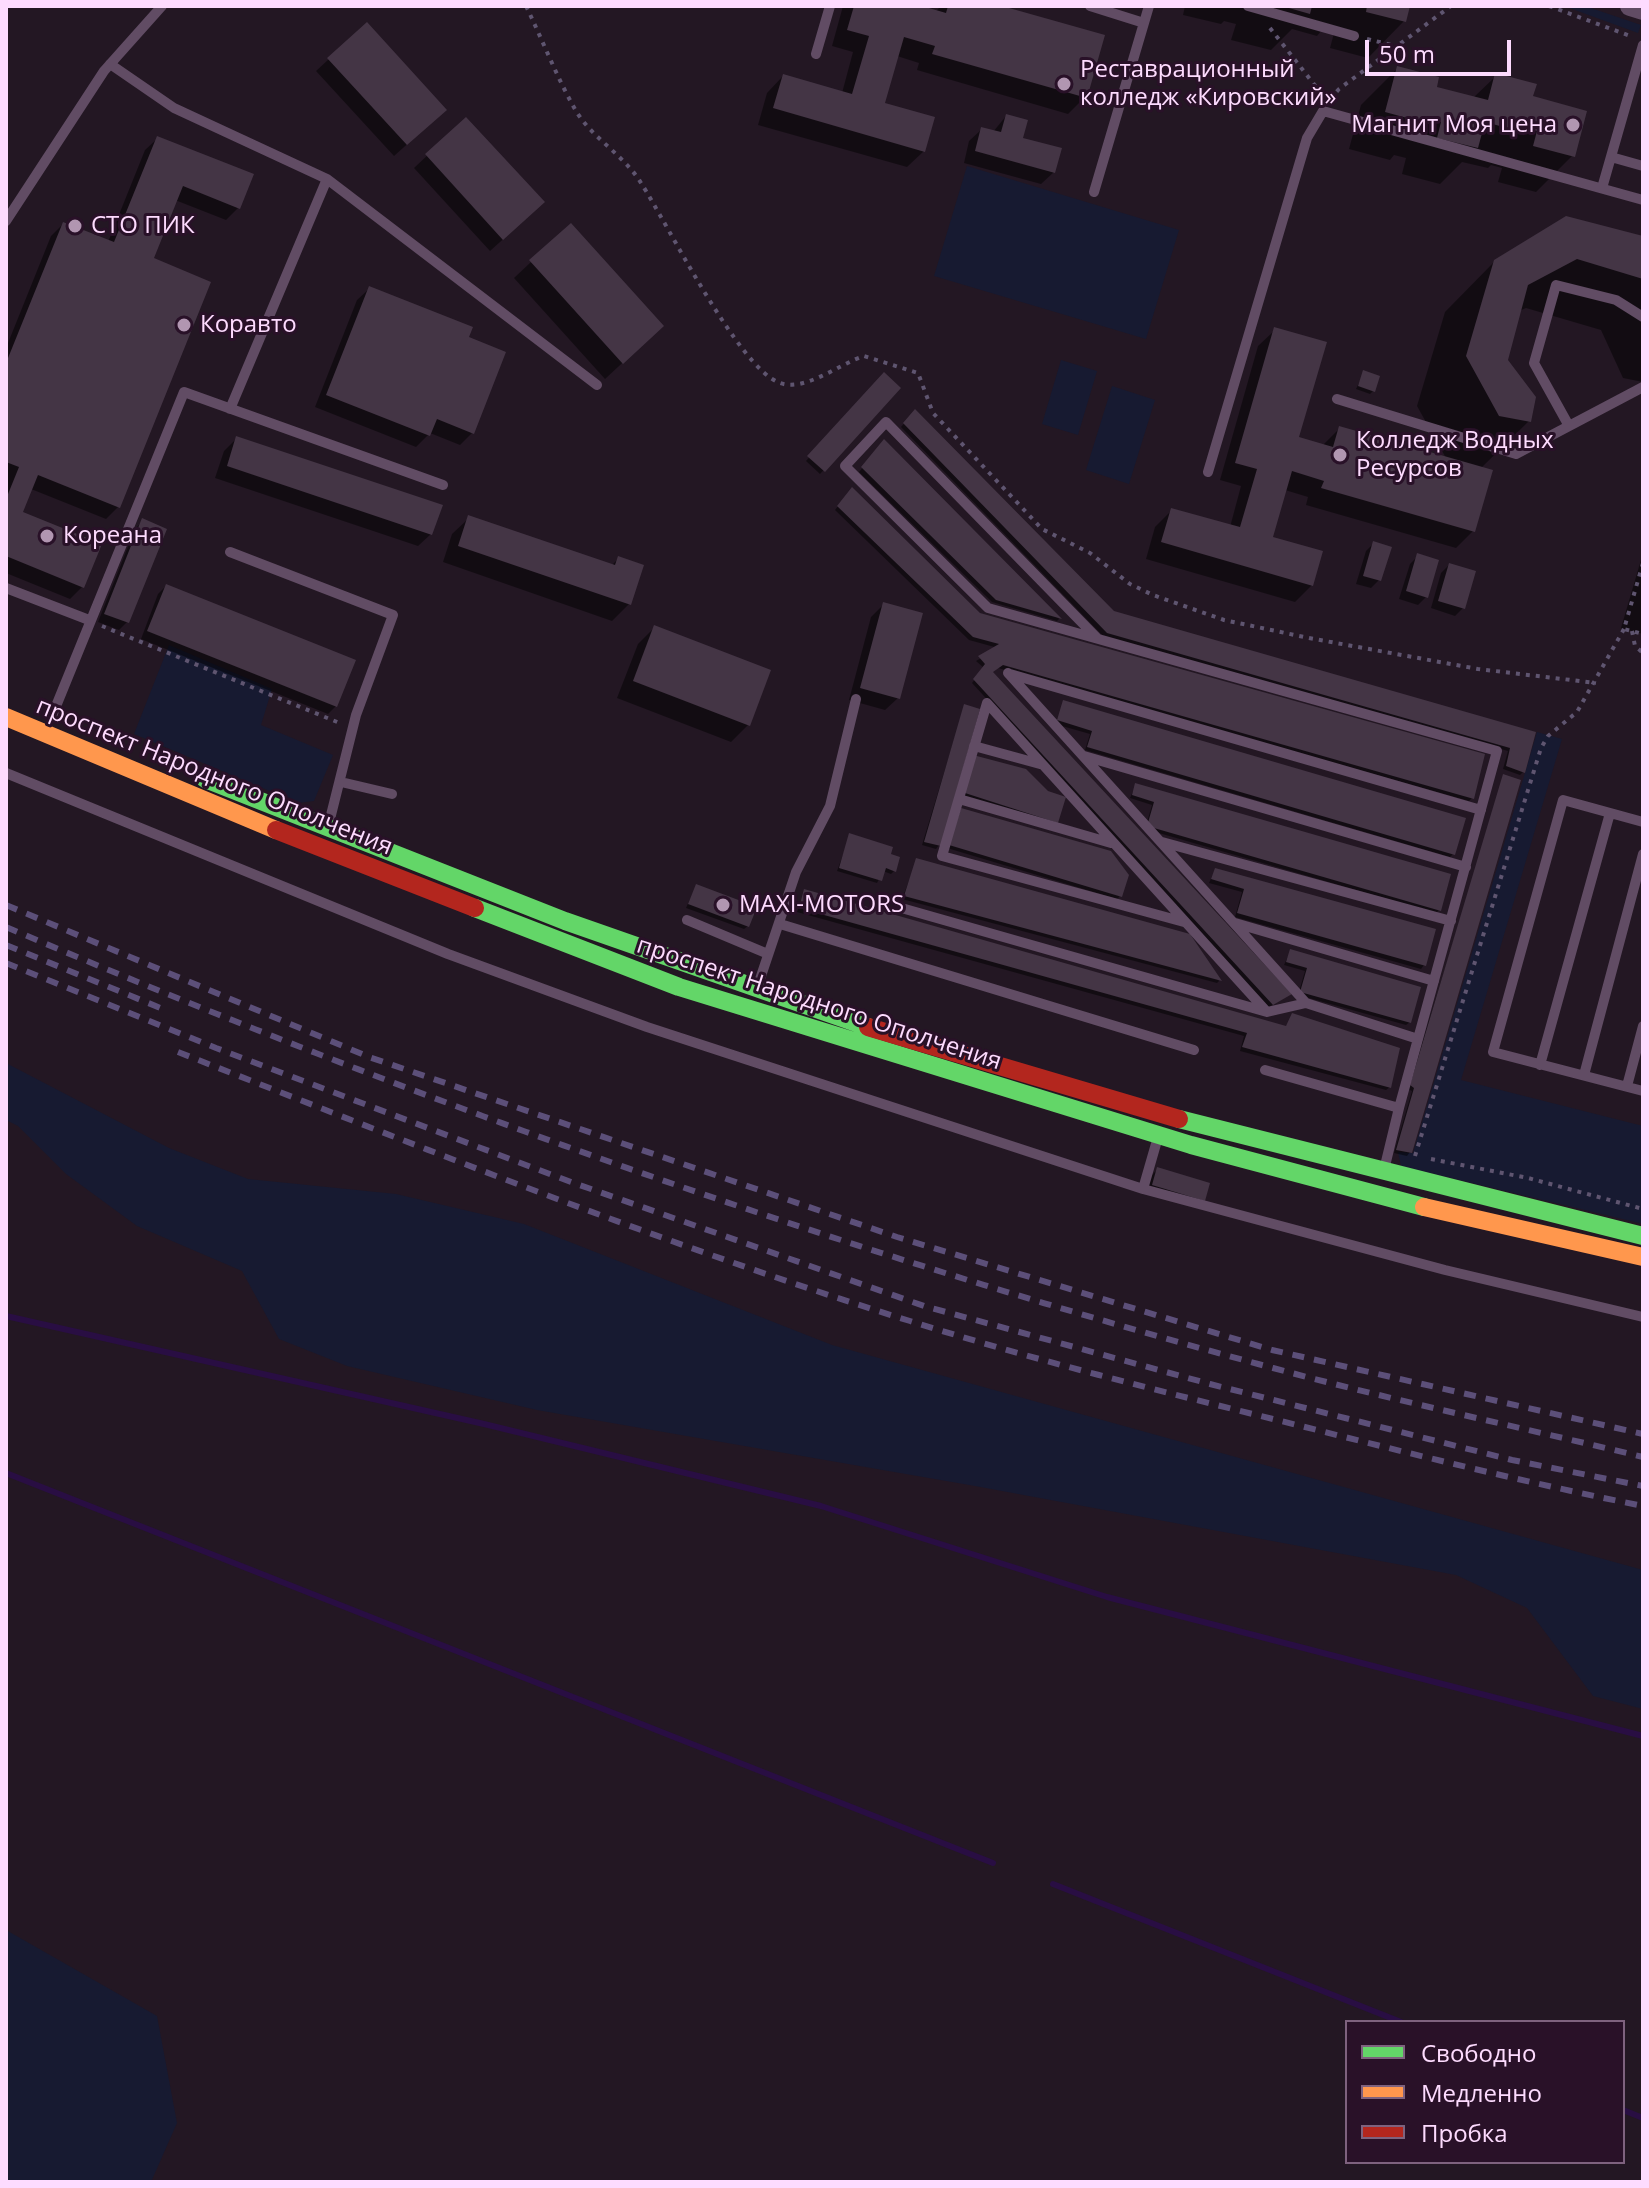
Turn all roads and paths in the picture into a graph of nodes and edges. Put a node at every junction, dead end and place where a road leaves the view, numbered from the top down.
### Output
1 (162, 6) edge
2 (526, 6) edge
3 (830, 6) edge
4 (1090, 6) edge
5 (1149, 6) edge
6 (1248, 6) edge
7 (1549, 6) edge
8 (1630, 6) edge
9 (1448, 7) edge
10 (1262, 10) junction
11 (1643, 10) edge
12 (1144, 23) junction
13 (1354, 36) joint
14 (1643, 43) edge
15 (1396, 46) junction
16 (816, 54) dead end
17 (110, 64) junction
18 (1611, 157) junction
19 (1643, 166) edge
20 (327, 179) junction
21 (1602, 188) junction
22 (1094, 192) dead end
23 (1643, 200) edge
24 (6, 221) edge
25 (1643, 317) edge
26 (597, 385) dead end
27 (1643, 387) edge
28 (1337, 399) dead end
29 (230, 409) junction
30 (1569, 426) junction
31 (1208, 472) dead end
32 (443, 485) dead end
33 (230, 552) dead end
34 (1643, 563) edge
35 (6, 588) edge
36 (89, 620) junction
37 (1624, 629) junction
38 (1632, 631) junction
39 (1643, 634) edge
40 (1097, 638) junction
41 (1643, 653) edge
42 (1596, 683) junction
43 (6, 697) edge
44 (856, 699) dead end
45 (52, 716) junction
46 (6, 717) edge
47 (353, 729) junction
48 (125, 746) dead end
49 (974, 746) junction
50 (1082, 755) junction
51 (1042, 764) junction
52 (182, 770) dead end
53 (6, 773) edge
54 (341, 782) junction
55 (392, 794) dead end
56 (959, 799) junction
57 (1481, 810) junction
58 (1610, 813) junction
59 (1643, 822) edge
60 (327, 829) junction
61 (1160, 842) junction
62 (1113, 843) junction
63 (320, 848) junction
64 (1643, 854) edge
65 (1466, 867) junction
66 (905, 909) dead end
67 (687, 920) dead end
68 (1451, 921) junction
69 (1186, 923) junction
70 (1233, 923) junction
71 (780, 924) junction
72 (768, 954) junction
73 (1434, 981) junction
74 (757, 990) junction
75 (1306, 1003) junction
76 (1267, 1012) junction
77 (1643, 1026) edge
78 (1418, 1039) junction
79 (1194, 1050) dead end
80 (1540, 1065) junction
81 (1265, 1070) dead end
82 (1584, 1075) junction
83 (1627, 1086) junction
84 (1643, 1091) edge
85 (1399, 1108) junction
86 (1158, 1136) junction
87 (1382, 1175) junction
88 (1143, 1189) junction
89 (1643, 1209) edge
90 (1643, 1236) edge
91 (1643, 1257) edge
92 (1643, 1317) edge

1 - 17 lane
2 - 42 path
3 - 16 lane
4 - 12 lane
5 - 12 lane
6 - 10 lane
7 - 14 path
8 - 11 street
9 - 15 path
10 - 13 lane
10 - 15 path
12 - 22 lane
13 - 15 path
14 - 18 lane
17 - 20 lane
17 - 24 lane
18 - 19 lane
18 - 21 lane
20 - 26 lane
20 - 29 lane
21 - 23 lane
21 - 31 lane
25 - 30 lane
27 - 30 lane
28 - 30 lane
29 - 32 lane
29 - 36 lane
33 - 47 lane
34 - 37 path
35 - 36 lane
36 - 45 lane
36 - 47 path
37 - 38 path
37 - 42 path
38 - 39 path
38 - 41 path
40 - 40 lane
40 - 57 lane
42 - 89 path
43 - 45 main road, проспект Народного Ополчения
44 - 71 lane
45 - 48 main road, проспект Народного Ополчения
46 - 63 main road, проспект Народного Ополчения
47 - 54 lane
49 - 51 lane
49 - 51 lane
49 - 56 lane
50 - 57 lane
50 - 61 lane
50 - 65 lane
51 - 62 lane
52 - 60 main road, проспект Народного Ополчения
53 - 88 lane
54 - 55 lane
54 - 60 lane
56 - 62 lane
56 - 69 lane
57 - 65 lane
58 - 59 lane
58 - 80 lane
58 - 80 lane
60 - 63 lane
60 - 74 main road, проспект Народного Ополчения
61 - 68 lane
61 - 70 lane
62 - 69 lane
63 - 86 main road, проспект Народного Ополчения
64 - 82 lane
65 - 68 lane
66 - 76 lane
67 - 72 lane
68 - 73 lane
69 - 76 lane
70 - 73 lane
70 - 75 lane
71 - 72 lane
71 - 79 lane
72 - 74 lane
73 - 78 lane
74 - 87 main road, проспект Народного Ополчения
75 - 76 lane
75 - 78 lane
77 - 83 lane
78 - 85 lane
80 - 82 lane
81 - 85 lane
82 - 83 lane
83 - 84 lane
85 - 87 lane
86 - 88 lane
86 - 91 main road, проспект Народного Ополчения
87 - 90 main road, проспект Народного Ополчения
88 - 92 lane

